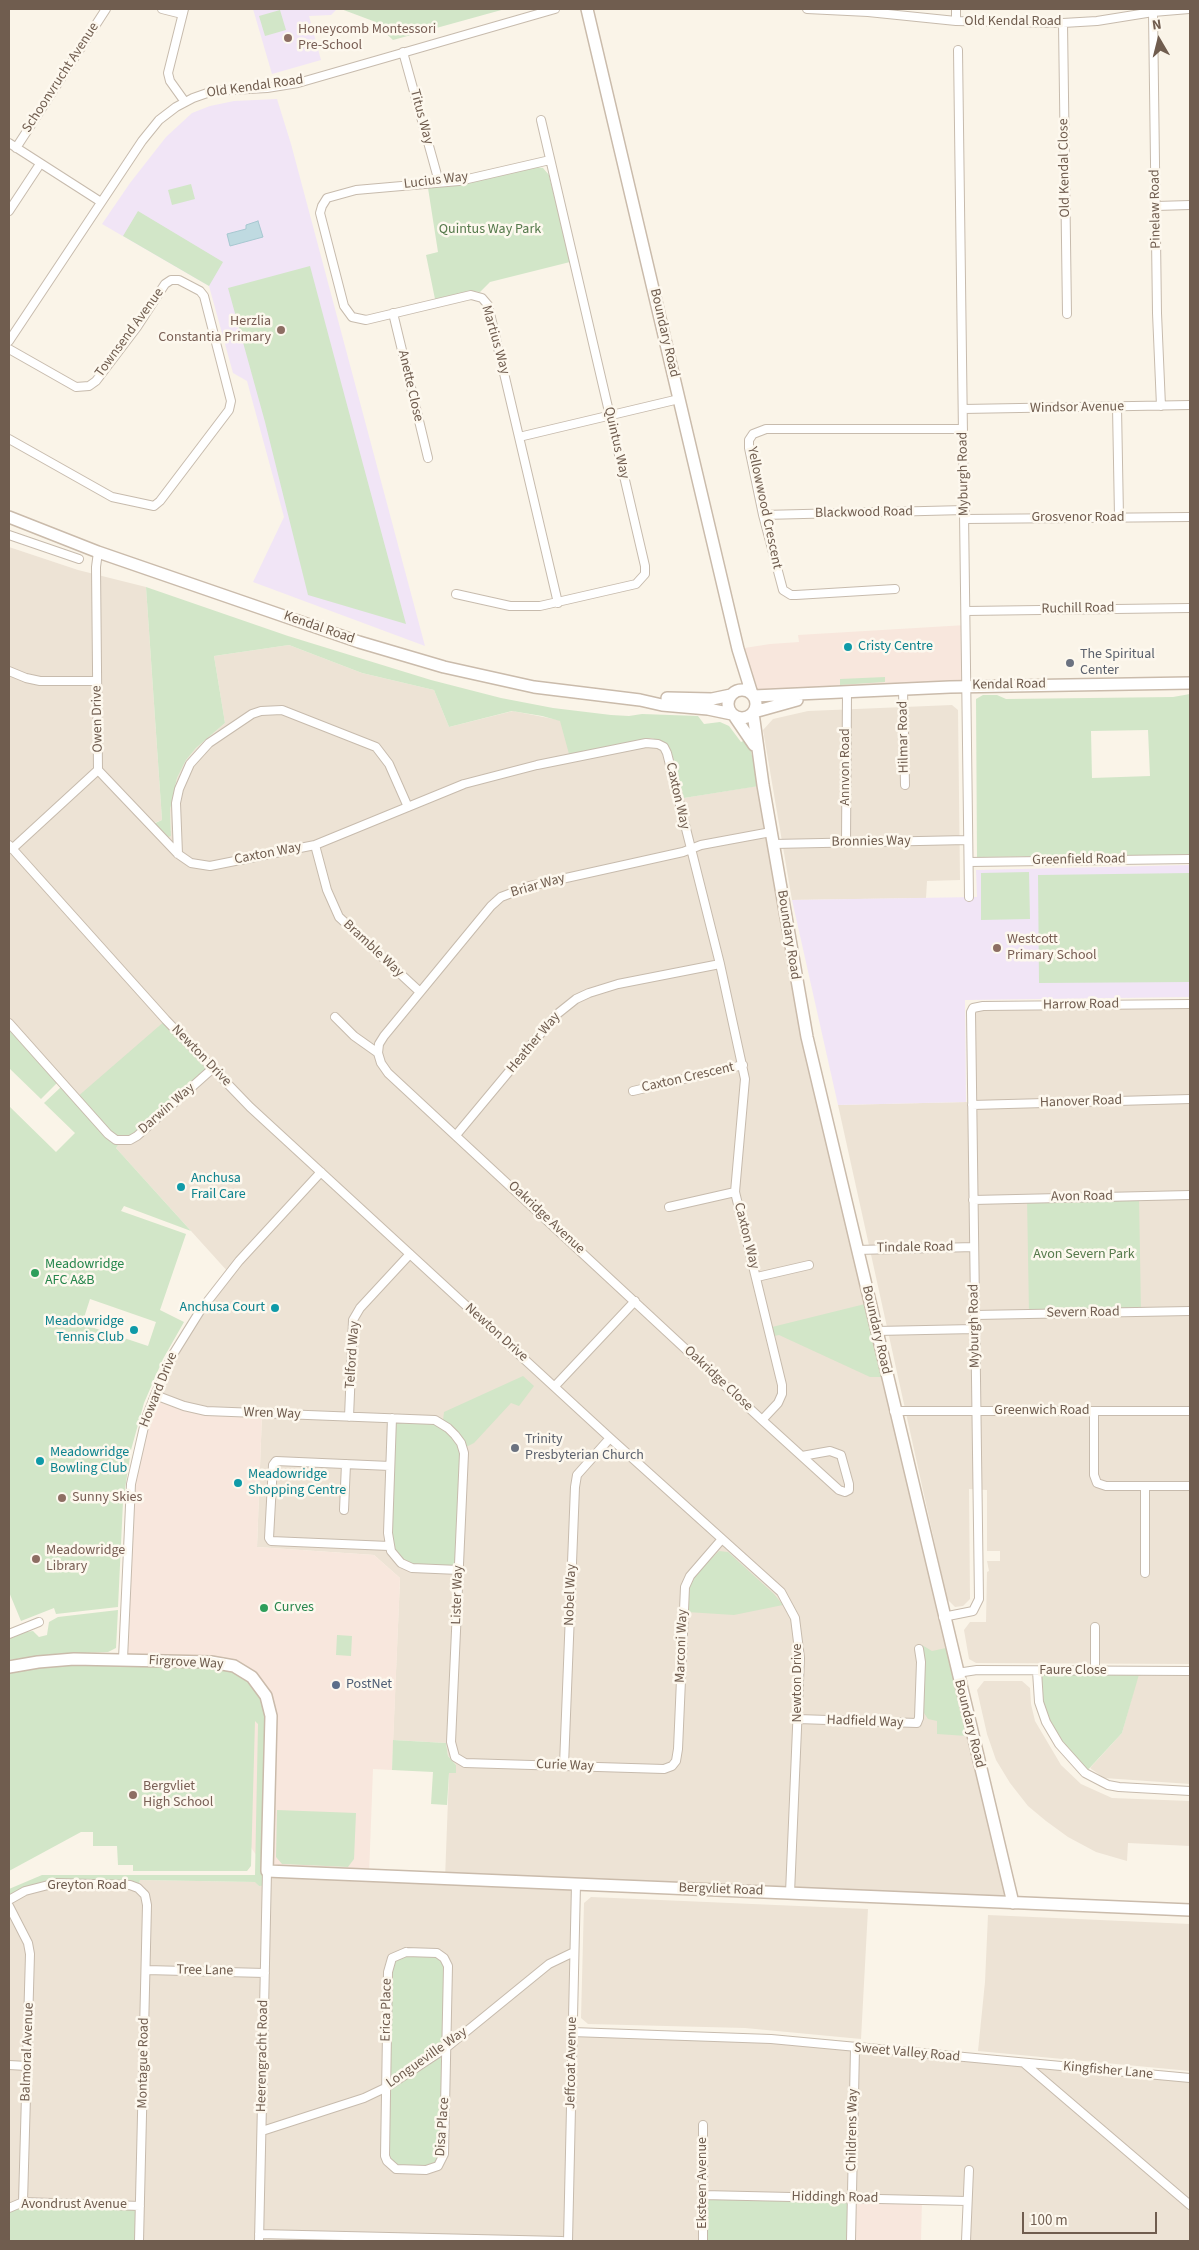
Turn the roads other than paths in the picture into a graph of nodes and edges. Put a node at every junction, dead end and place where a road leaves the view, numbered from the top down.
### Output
1 (106, 9) edge
2 (162, 9) edge
3 (555, 9) edge
4 (587, 9) edge
5 (807, 9) edge
6 (956, 9) edge
7 (1189, 9) edge
8 (868, 10) edge
9 (183, 11) edge
10 (1153, 12) junction
11 (956, 22) junction
12 (1063, 23) junction
13 (958, 50) dead end
14 (404, 52) junction
15 (185, 102) junction
16 (540, 120) dead end
17 (9, 143) edge
18 (16, 148) junction
19 (550, 160) junction
20 (40, 164) junction
21 (439, 182) junction
22 (101, 202) junction
23 (324, 202) joint
24 (1190, 205) edge
25 (1156, 206) junction
26 (9, 211) edge
27 (393, 313) junction
28 (1067, 314) dead end
29 (9, 341) edge
30 (9, 349) edge
31 (679, 400) junction
32 (1190, 405) edge
33 (1161, 406) junction
34 (1117, 408) junction
35 (963, 409) junction
36 (610, 416) junction
37 (964, 429) junction
38 (519, 437) junction
39 (9, 439) edge
40 (428, 458) dead end
41 (763, 514) junction
42 (965, 514) junction
43 (9, 517) edge
44 (1119, 517) junction
45 (1190, 517) edge
46 (9, 535) edge
47 (98, 552) junction
48 (79, 559) dead end
49 (894, 589) dead end
50 (456, 594) dead end
51 (558, 603) junction
52 (1190, 608) edge
53 (966, 611) junction
54 (740, 657) junction
55 (9, 671) edge
56 (97, 681) junction
57 (1190, 683) edge
58 (966, 686) junction
59 (904, 689) junction
60 (847, 692) junction
61 (828, 693) junction
62 (731, 694) junction
63 (753, 695) junction
64 (640, 700) junction
65 (754, 712) junction
66 (734, 716) junction
67 (758, 754) junction
68 (98, 770) junction
69 (905, 785) dead end
70 (408, 807) junction
71 (771, 832) junction
72 (968, 840) junction
73 (846, 842) junction
74 (773, 844) junction
75 (315, 845) junction
76 (10, 847) edge
77 (690, 849) junction
78 (178, 854) junction
79 (1190, 859) edge
80 (968, 862) junction
81 (969, 897) dead end
82 (720, 964) junction
83 (420, 992) junction
84 (1190, 1004) edge
85 (973, 1008) joint
86 (335, 1017) dead end
87 (9, 1023) edge
88 (378, 1053) junction
89 (743, 1065) junction
90 (212, 1069) junction
91 (633, 1091) dead end
92 (1190, 1099) edge
93 (972, 1105) junction
94 (457, 1134) junction
95 (321, 1172) junction
96 (735, 1192) junction
97 (1190, 1195) edge
98 (973, 1200) junction
99 (669, 1207) dead end
100 (974, 1247) junction
101 (857, 1250) junction
102 (410, 1254) junction
103 (810, 1265) dead end
104 (757, 1277) junction
105 (635, 1301) junction
106 (1190, 1311) edge
107 (975, 1315) junction
108 (975, 1329) junction
109 (876, 1331) junction
110 (555, 1386) junction
111 (155, 1395) junction
112 (976, 1410) junction
113 (894, 1411) junction
114 (1094, 1411) junction
115 (1190, 1411) edge
116 (349, 1417) junction
117 (392, 1418) junction
118 (762, 1420) junction
119 (455, 1435) joint
120 (610, 1438) junction
121 (802, 1456) junction
122 (346, 1464) junction
123 (390, 1466) junction
124 (1145, 1486) junction
125 (1190, 1486) edge
126 (344, 1510) dead end
127 (722, 1539) junction
128 (389, 1546) junction
129 (459, 1570) junction
130 (1145, 1574) dead end
131 (943, 1617) junction
132 (39, 1622) dead end
133 (1095, 1627) dead end
134 (9, 1634) edge
135 (920, 1649) dead end
136 (123, 1659) junction
137 (9, 1667) edge
138 (1037, 1671) junction
139 (1095, 1671) junction
140 (1190, 1671) edge
141 (957, 1673) junction
142 (798, 1719) junction
143 (456, 1757) joint
144 (674, 1764) joint
145 (564, 1765) junction
146 (1190, 1791) edge
147 (267, 1871) junction
148 (576, 1884) junction
149 (138, 1888) joint
150 (790, 1893) junction
151 (9, 1900) edge
152 (1013, 1903) junction
153 (1190, 1905) edge
154 (9, 1906) edge
155 (1175, 1908) junction
156 (1190, 1910) edge
157 (574, 1952) junction
158 (146, 1970) junction
159 (265, 1973) junction
160 (572, 2032) junction
161 (446, 2048) junction
162 (855, 2048) junction
163 (1025, 2064) junction
164 (9, 2065) edge
165 (27, 2066) junction
166 (1190, 2078) edge
167 (385, 2088) junction
168 (704, 2125) dead end
169 (262, 2131) junction
170 (969, 2170) dead end
171 (703, 2196) junction
172 (852, 2198) junction
173 (967, 2201) junction
174 (23, 2202) junction
175 (1190, 2205) edge
176 (140, 2206) junction
177 (9, 2208) edge
178 (259, 2238) edge
179 (415, 2240) edge
180 (140, 2241) edge
181 (562, 2241) edge
182 (568, 2241) edge
183 (703, 2241) edge
184 (851, 2241) edge
185 (966, 2241) edge

1 - 18 street, Schoonvrucht Avenue
2 - 9 street
3 - 14 street, Old Kendal Road
4 - 31 street, Boundary Road
5 - 8 street, Old Kendal Road
6 - 11 street
7 - 10 street, Old Kendal Road
8 - 11 street, Old Kendal Road
9 - 15 street
10 - 12 street, Old Kendal Road
10 - 25 street, Pinelaw Road
11 - 12 street, Old Kendal Road
12 - 28 street, Old Kendal Close
13 - 35 street, Myburgh Road
14 - 15 street, Old Kendal Road
14 - 21 street, Titus Way
15 - 22 street, Old Kendal Road
16 - 19 street, Quintus Way
17 - 18 street
18 - 20 street
19 - 21 street, Lucius Way
19 - 36 street, Quintus Way
20 - 22 street
20 - 26 street
21 - 23 street, Lucius Way
22 - 29 street, Old Kendal Road
23 - 27 street, Martius Way
24 - 25 street
25 - 33 street, Pinelaw Road
27 - 38 street, Martius Way
27 - 40 street, Anette Close
30 - 39 street, Townsend Avenue
31 - 36 street
31 - 54 street, Boundary Road
32 - 33 street, Windsor Avenue
33 - 34 street, Windsor Avenue
34 - 35 street, Windsor Avenue
34 - 44 street
35 - 37 street, Myburgh Road
36 - 38 street
36 - 51 street, Quintus Way
37 - 41 street, Yellowwood Crescent
37 - 42 street, Myburgh Road
38 - 51 street, Martius Way
41 - 42 street, Blackwood Road
41 - 49 street, Yellowwood Crescent
42 - 44 street, Grosvenor Road
42 - 53 street, Myburgh Road
43 - 47 street, Kendal Road
44 - 45 street, Grosvenor Road
46 - 48 street
47 - 56 street, Owen Drive
47 - 64 street, Kendal Road
50 - 51 street, Quintus Way
52 - 53 street, Ruchill Road
53 - 58 street, Myburgh Road
54 - 62 street, Boundary Road
54 - 63 street, Boundary Road
55 - 56 street
56 - 68 street, Owen Drive
57 - 58 street, Kendal Road
58 - 59 street, Kendal Road
58 - 72 street, Myburgh Road
59 - 60 street, Kendal Road
59 - 69 street, Hilmar Road
60 - 61 street, Kendal Road
60 - 73 street, Annvon Road
61 - 63 street, Kendal Road
61 - 65 street, Kendal Road
62 - 63 street
62 - 64 street, Kendal Road
62 - 66 street
63 - 65 street
64 - 66 street, Kendal Road
65 - 66 street
65 - 67 street, Boundary Road
66 - 67 street, Boundary Road
67 - 71 street, Boundary Road
68 - 76 street, Owen Drive
68 - 78 street, Caxton Way
70 - 75 street, Caxton Way
70 - 77 street, Caxton Way
70 - 78 street
71 - 74 street, Boundary Road
71 - 77 street, Briar Way
72 - 73 street, Bronnies Way
72 - 80 street, Myburgh Road
73 - 74 street, Bronnies Way
74 - 101 street, Boundary Road
75 - 78 street, Caxton Way
75 - 83 street, Bramble Way
76 - 90 street, Newton Drive
77 - 82 street, Caxton Way
77 - 83 street, Briar Way
79 - 80 street, Greenfield Road
80 - 81 street, Myburgh Road
82 - 89 street, Caxton Way
82 - 94 street, Heather Way
83 - 88 street, Briar Way
84 - 85 street, Harrow Road
85 - 93 street, Myburgh Road
86 - 88 street
87 - 90 street, Darwin Way
88 - 94 street, Oakridge Avenue
89 - 91 street, Caxton Crescent
89 - 96 street, Caxton Way
90 - 95 street, Newton Drive
92 - 93 street, Hanover Road
93 - 98 street, Myburgh Road
94 - 105 street, Oakridge Avenue
95 - 102 street, Newton Drive
95 - 111 street, Howard Drive
96 - 99 street
96 - 104 street, Caxton Way
97 - 98 street, Avon Road
98 - 100 street, Myburgh Road
100 - 101 street, Tindale Road
100 - 107 street, Myburgh Road
101 - 109 street, Boundary Road
102 - 110 street, Newton Drive
102 - 116 street, Telford Way
103 - 104 street
104 - 118 street, Caxton Way
105 - 110 street
105 - 118 street, Oakridge Close
106 - 107 street, Severn Road
107 - 108 street, Myburgh Road
108 - 109 street
108 - 112 street, Myburgh Road
109 - 113 street, Boundary Road
110 - 120 street, Newton Drive
111 - 116 street, Wren Way
111 - 136 street, Howard Drive
112 - 113 street, Greenwich Road
112 - 114 street, Greenwich Road
112 - 131 street, Myburgh Road
113 - 131 street, Boundary Road
114 - 115 street, Greenwich Road
114 - 124 street
116 - 117 street, Wren Way
117 - 119 street, Wren Way
117 - 123 street
118 - 121 street, Oakridge Close
119 - 129 street, Lister Way
120 - 127 street, Newton Drive
120 - 145 street, Nobel Way
121 - 121 street, Oakridge Close
122 - 123 street
122 - 126 street
122 - 128 street
123 - 128 street
124 - 125 street
124 - 130 street
127 - 142 street, Newton Drive
127 - 144 street, Marconi Way
128 - 129 street
129 - 143 street, Lister Way
131 - 141 street, Boundary Road
132 - 134 street
133 - 139 street
135 - 142 street, Hadfield Way
136 - 137 street, Firgrove Way
136 - 147 street, Firgrove Way
138 - 139 street, Faure Close
138 - 141 street, Faure Close
138 - 146 street
139 - 140 street, Faure Close
141 - 152 street, Boundary Road
142 - 150 street, Newton Drive
143 - 145 street, Curie Way
144 - 145 street, Curie Way
147 - 148 street, Bergvliet Road
147 - 159 street, Heerengracht Road
148 - 150 street, Bergvliet Road
148 - 157 street, Jeffcoat Avenue
149 - 151 street, Greyton Road
149 - 158 street, Montague Road
150 - 152 street, Bergvliet Road
152 - 155 street, Bergvliet Road
153 - 155 street, Bergvliet Road
154 - 165 street, Balmoral Avenue
155 - 156 street, Bergvliet Road
157 - 160 street, Jeffcoat Avenue
157 - 161 street, Longueville Way
158 - 159 street, Tree Lane
158 - 176 street, Montague Road
159 - 169 street, Heerengracht Road
160 - 162 street, Sweet Valley Road
160 - 182 street, Jeffcoat Avenue
161 - 167 street, Longueville Way
161 - 167 street, Disa Place
161 - 167 street, Erica Place
162 - 163 street, Sweet Valley Road
162 - 172 street, Childrens Way
163 - 166 street, Kingfisher Lane
163 - 175 street
164 - 165 street
165 - 174 street, Balmoral Avenue
167 - 169 street, Longueville Way
168 - 171 street, Eksteen Avenue
169 - 178 street, Heerengracht Road
170 - 173 street
171 - 172 street, Hiddingh Road
171 - 183 street, Eksteen Avenue
172 - 173 street, Hiddingh Road
172 - 184 street, Childrens Way
173 - 185 street
174 - 176 street, Avondrust Avenue
174 - 177 street, Avondrust Avenue
176 - 180 street, Montague Road
178 - 179 street
179 - 181 street

